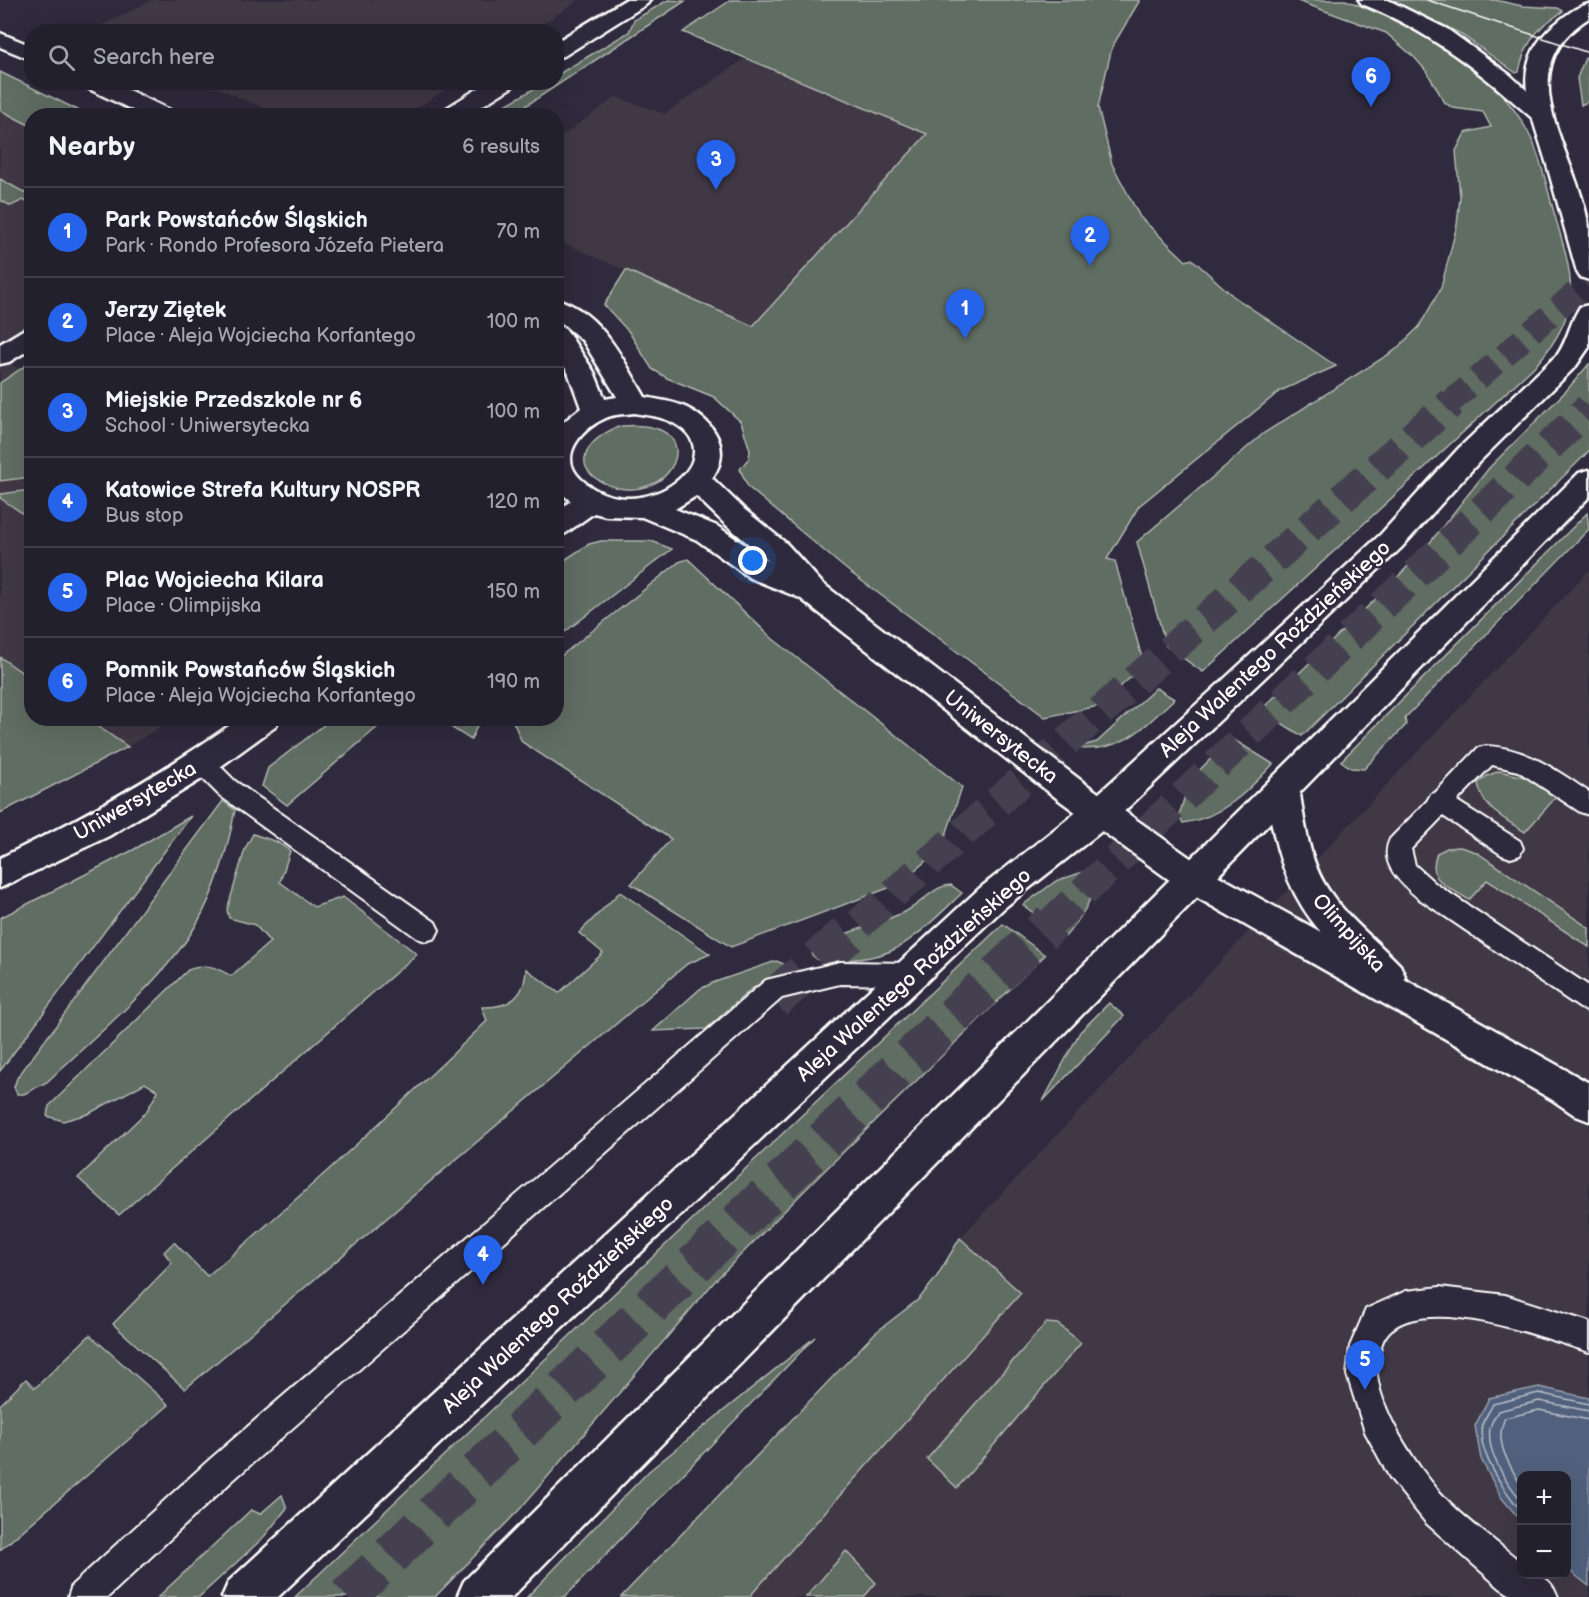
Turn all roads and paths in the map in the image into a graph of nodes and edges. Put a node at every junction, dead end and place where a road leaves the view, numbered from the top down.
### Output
1 (640, 0) edge
2 (1369, 0) edge
3 (1589, 10) edge
4 (0, 39) edge
5 (564, 46) edge
6 (24, 49) edge
7 (110, 90) edge
8 (491, 90) edge
9 (147, 108) edge
10 (463, 108) edge
11 (1541, 114) junction
12 (1553, 143) junction
13 (1580, 167) dead end
14 (1589, 272) edge
15 (564, 310) edge
16 (1589, 313) edge
17 (24, 341) edge
18 (564, 346) edge
19 (0, 356) edge
20 (635, 404) junction
21 (596, 412) junction
22 (564, 437) edge
23 (1589, 480) edge
24 (698, 481) junction
25 (564, 487) edge
26 (590, 501) junction
27 (644, 507) junction
28 (564, 520) edge
29 (812, 591) junction
30 (253, 726) edge
31 (202, 763) junction
32 (1283, 788) junction
33 (1439, 801) junction
34 (1589, 805) edge
35 (1100, 813) junction
36 (1511, 848) dead end
37 (0, 874) edge
38 (1194, 879) junction
39 (426, 930) dead end
40 (914, 974) junction
41 (1412, 1000) junction
42 (1589, 1000) edge
43 (1589, 1104) edge
44 (1589, 1337) edge
45 (84, 1597) edge
46 (245, 1597) edge
47 (480, 1597) edge
48 (1542, 1597) edge

1 - 5 main road
2 - 11 main road
3 - 11 main road
4 - 6 main road
7 - 9 main road
8 - 10 main road
11 - 12 main road
12 - 13 main road
12 - 14 main road
15 - 20 main road
16 - 35 main road, Aleja Walentego Roździeńskiego
17 - 19 main road
18 - 21 main road
20 - 21 main road
20 - 24 main road
21 - 22 main road
23 - 32 main road
24 - 27 main road
24 - 29 main road, Uniwersytecka
25 - 26 main road
26 - 27 main road
26 - 28 main road
27 - 29 main road, Uniwersytecka
29 - 35 main road, Uniwersytecka
30 - 31 main road, Uniwersytecka
31 - 37 main road, Uniwersytecka
31 - 39 lane
32 - 38 main road
32 - 41 main road, Olimpijska
33 - 34 lane
33 - 36 lane
33 - 42 lane
35 - 38 main road, Uniwersytecka
35 - 40 main road, Aleja Walentego Roździeńskiego
38 - 41 main road, Olimpijska
38 - 47 main road
40 - 45 lane
40 - 46 main road, Aleja Walentego Roździeńskiego
41 - 43 main road, Olimpijska
44 - 48 lane

